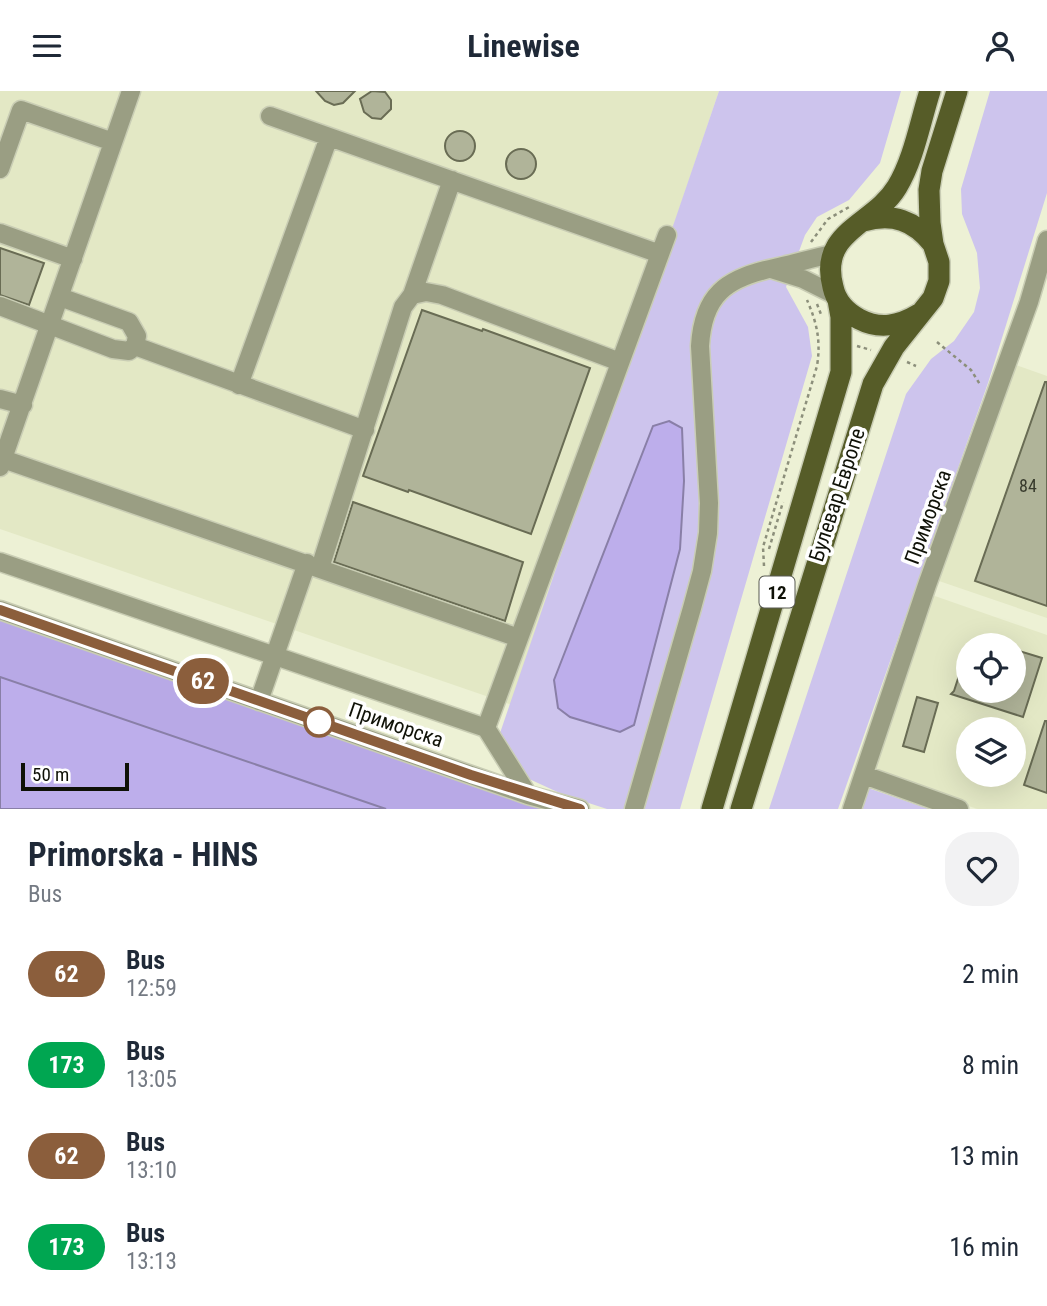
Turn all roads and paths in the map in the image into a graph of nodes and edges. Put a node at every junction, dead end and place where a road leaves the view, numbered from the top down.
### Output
1 (131, 91) edge
2 (930, 91) edge
3 (957, 91) edge
4 (270, 116) dead end
5 (329, 137) junction
6 (113, 142) junction
7 (0, 169) edge
8 (452, 180) junction
9 (859, 213) junction
10 (0, 233) edge
11 (667, 235) dead end
12 (1047, 240) edge
13 (933, 244) junction
14 (660, 254) junction
15 (832, 254) junction
16 (73, 258) junction
17 (804, 260) junction
18 (771, 269) junction
19 (807, 281) junction
20 (412, 295) junction
21 (60, 297) junction
22 (836, 298) junction
23 (0, 306) edge
24 (921, 313) junction
25 (50, 325) junction
26 (824, 326) dead end
27 (937, 342) dead end
28 (135, 346) junction
29 (620, 362) junction
30 (239, 385) junction
31 (0, 399) edge
32 (993, 403) junction
33 (23, 405) junction
34 (365, 430) junction
35 (1, 463) edge
36 (783, 499) dead end
37 (769, 554) dead end
38 (0, 562) edge
39 (313, 565) junction
40 (764, 575) dead end
41 (0, 610) edge
42 (519, 638) junction
43 (275, 656) junction
44 (259, 701) junction
45 (486, 728) junction
46 (864, 775) junction
47 (528, 795) junction
48 (580, 809) edge
49 (634, 809) edge
50 (712, 809) edge
51 (741, 809) edge
52 (852, 809) edge
53 (959, 809) edge

1 - 6 street
2 - 9 main road
3 - 13 main road, Булевар Европе / 12
4 - 5 street
5 - 8 street
5 - 30 street
6 - 7 street
6 - 16 street
8 - 14 street
8 - 20 street
9 - 13 main road
9 - 15 main road
9 - 17 path
10 - 16 street
11 - 14 street
12 - 32 street, Приморска
13 - 24 main road, Булевар Европе / 12
14 - 29 street
15 - 17 street
15 - 22 main road, Булевар Европе / 12
16 - 21 street
17 - 18 street
18 - 19 street
18 - 49 street
19 - 22 street
19 - 26 path
19 - 40 path
20 - 29 street
20 - 34 street
21 - 25 street
21 - 28 street
22 - 24 main road
22 - 50 main road, Булевар Европе / 12
23 - 25 street
24 - 51 main road, Булевар Европе / 12
25 - 28 street
25 - 33 street
27 - 32 path
28 - 30 street
29 - 42 street
30 - 34 street
31 - 33 street
32 - 46 street, Приморска
33 - 35 street
34 - 39 street
35 - 39 street
36 - 37 path
38 - 43 street
39 - 42 street
39 - 43 street
41 - 44 street, Приморска
42 - 45 street
43 - 44 street
43 - 45 street
44 - 47 street, Приморска
45 - 47 street
46 - 52 street, Приморска
46 - 53 street
47 - 48 street, Приморска

